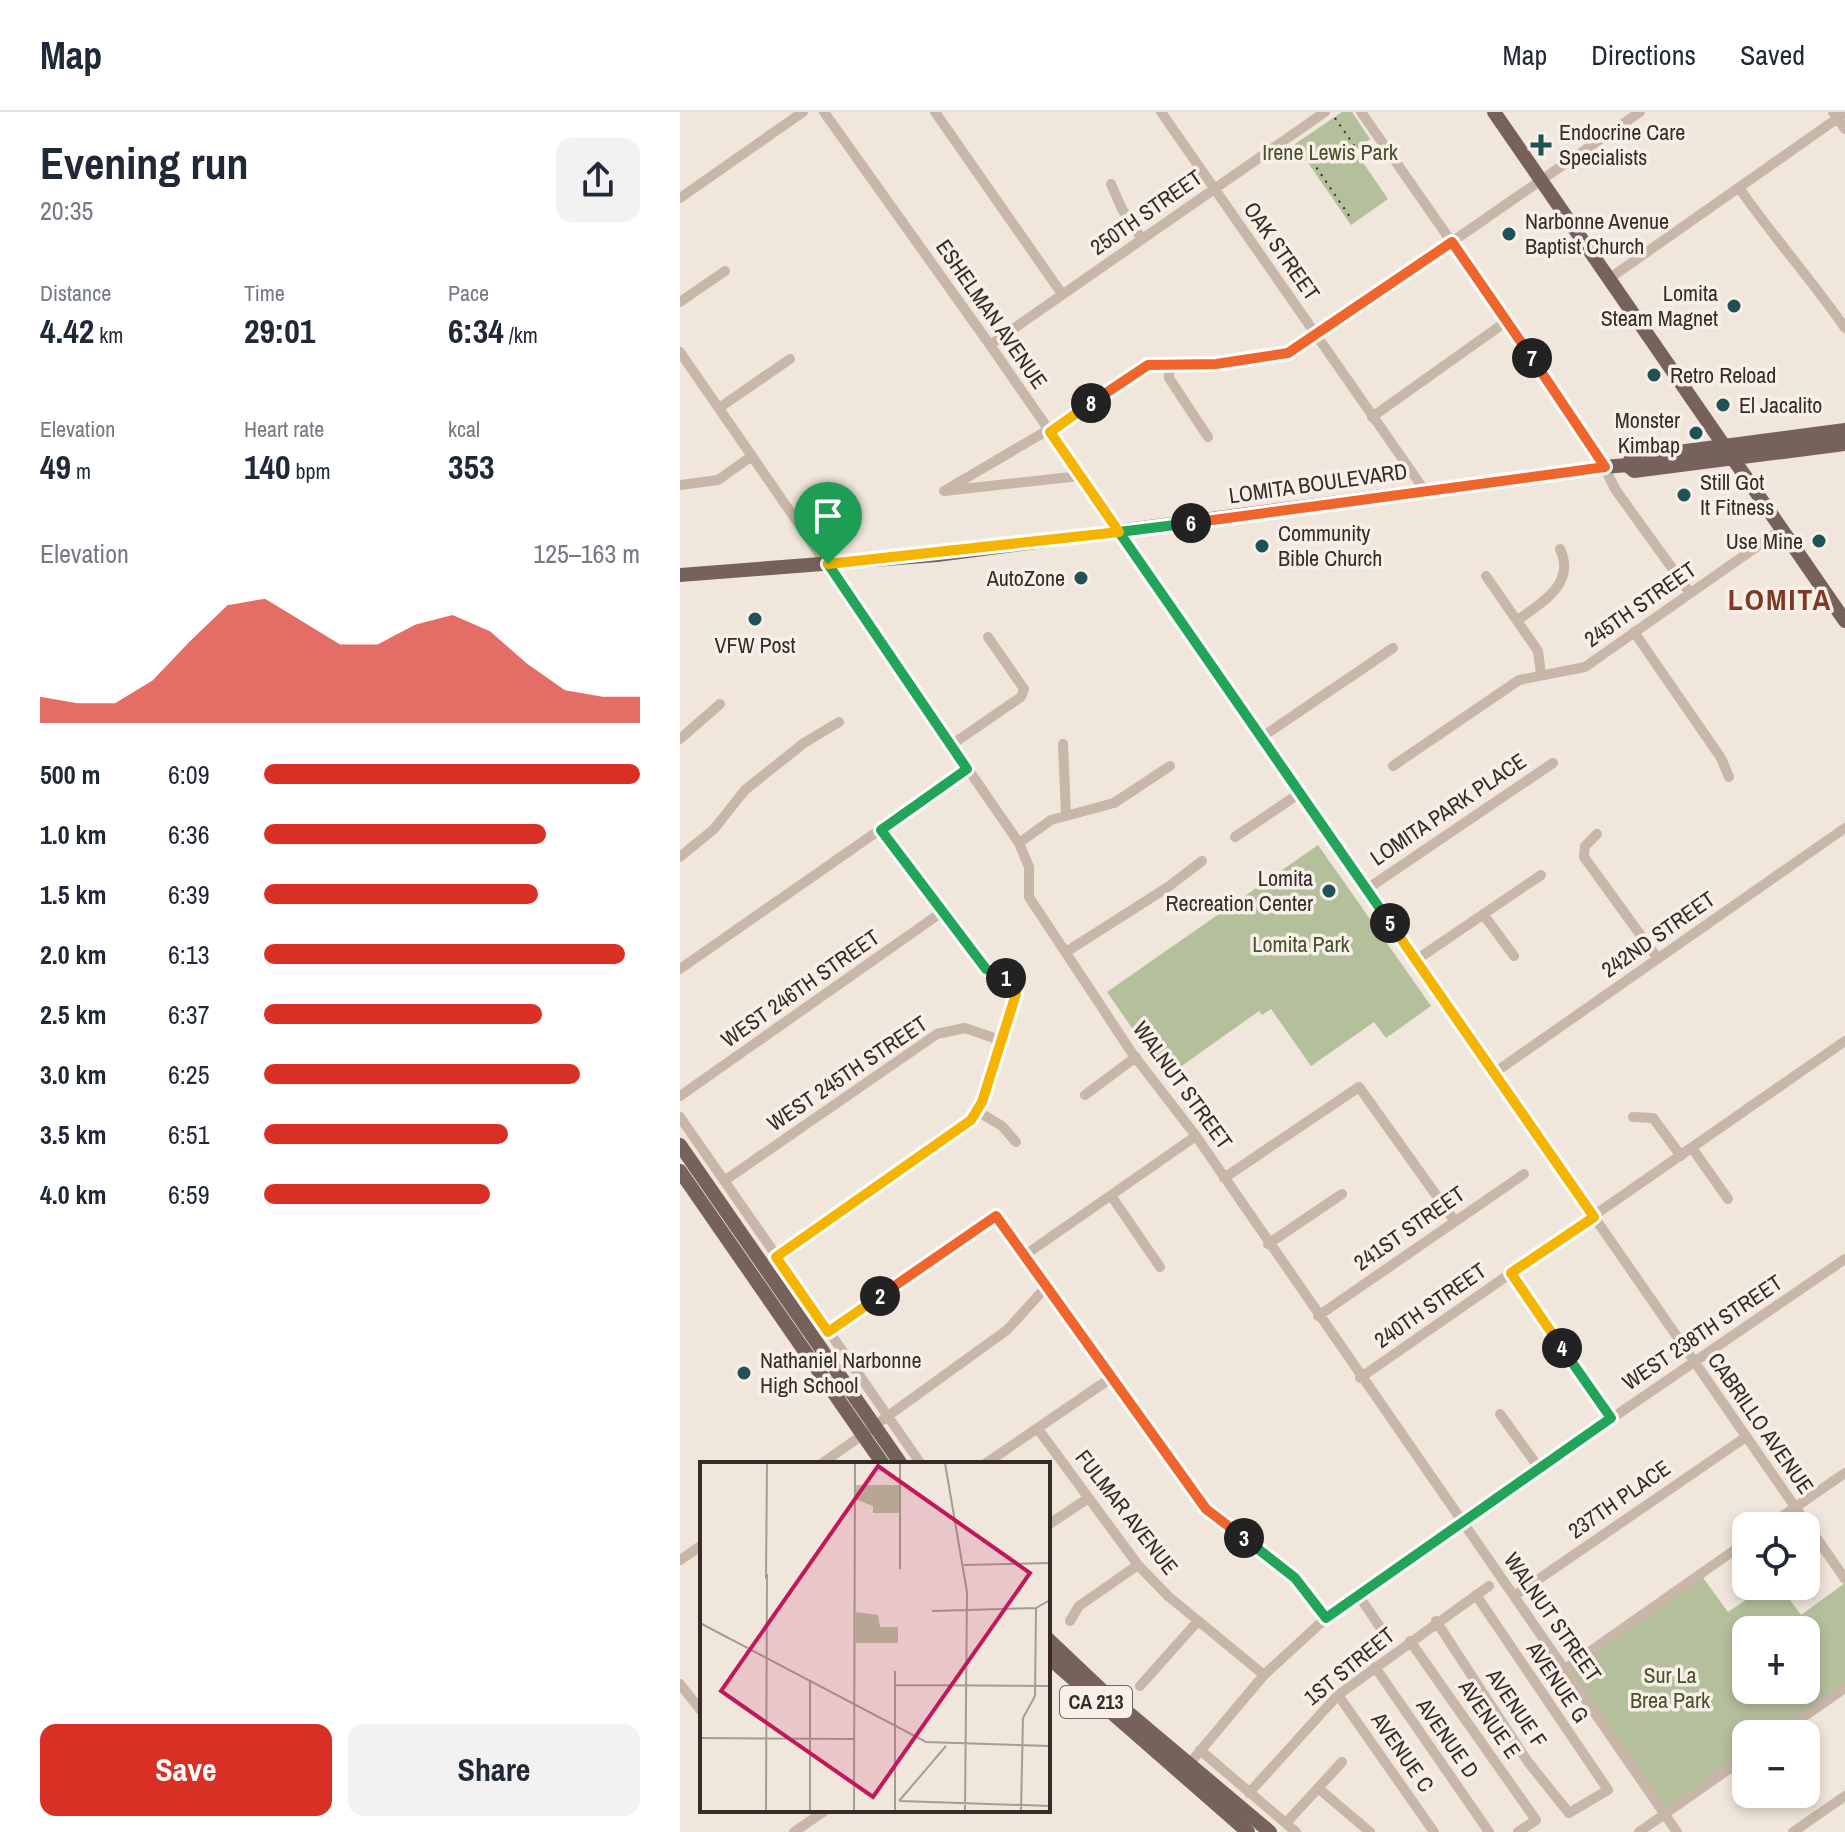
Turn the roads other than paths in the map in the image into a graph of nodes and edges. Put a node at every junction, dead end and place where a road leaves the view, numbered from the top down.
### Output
1 (803, 112) edge
2 (824, 112) edge
3 (935, 112) edge
4 (1161, 112) edge
5 (1325, 112) edge
6 (1361, 112) edge
7 (1494, 112) edge
8 (1640, 112) edge
9 (1839, 115) edge
10 (1845, 129) edge
11 (1541, 179) junction
12 (1111, 184) dead end
13 (1214, 189) junction
14 (1740, 189) junction
15 (680, 198) edge
16 (1142, 239) junction
17 (1452, 242) junction
18 (725, 271) dead end
19 (1610, 278) junction
20 (1062, 294) junction
21 (680, 302) edge
22 (1507, 321) junction
23 (1845, 328) edge
24 (1317, 337) junction
25 (990, 345) junction
26 (680, 352) edge
27 (790, 359) dead end
28 (1169, 364) junction
29 (719, 408) junction
30 (1372, 417) junction
31 (1845, 430) edge
32 (1049, 431) junction
33 (1208, 437) dead end
34 (1845, 444) edge
35 (1726, 445) junction
36 (752, 456) junction
37 (1735, 458) junction
38 (1627, 465) junction
39 (1605, 467) junction
40 (1080, 476) junction
41 (680, 485) edge
42 (1425, 491) junction
43 (1782, 529) junction
44 (1119, 532) junction
45 (1560, 549) dead end
46 (828, 564) junction
47 (680, 575) edge
48 (1486, 576) dead end
49 (1690, 593) junction
50 (1519, 619) junction
51 (1845, 621) edge
52 (1634, 632) junction
53 (988, 637) dead end
54 (1393, 648) dead end
55 (1541, 675) junction
56 (720, 704) dead end
57 (839, 722) dead end
58 (1262, 737) junction
59 (680, 739) edge
60 (1063, 744) dead end
61 (951, 745) junction
62 (1553, 763) dead end
63 (1170, 766) dead end
64 (1393, 766) dead end
65 (967, 769) junction
66 (1729, 777) dead end
67 (1300, 793) junction
68 (1066, 815) junction
69 (1845, 828) edge
70 (881, 830) junction
71 (1597, 834) dead end
72 (1235, 837) dead end
73 (1019, 843) junction
74 (680, 857) edge
75 (1202, 861) dead end
76 (1541, 875) dead end
77 (1367, 889) junction
78 (942, 912) junction
79 (1483, 914) junction
80 (1066, 952) junction
81 (1514, 956) dead end
82 (1658, 959) junction
83 (1416, 960) junction
84 (680, 969) edge
85 (1000, 1040) junction
86 (1845, 1041) edge
87 (1136, 1057) junction
88 (1494, 1073) junction
89 (1085, 1095) dead end
90 (680, 1096) edge
91 (977, 1111) junction
92 (680, 1117) edge
93 (1633, 1117) dead end
94 (1196, 1136) junction
95 (1016, 1142) dead end
96 (680, 1145) edge
97 (1692, 1148) junction
98 (1681, 1156) junction
99 (680, 1171) edge
100 (1524, 1174) dead end
101 (1224, 1178) junction
102 (724, 1181) junction
103 (1342, 1194) dead end
104 (1112, 1197) junction
105 (1728, 1199) dead end
106 (1594, 1217) junction
107 (1454, 1220) junction
108 (1268, 1244) junction
109 (1025, 1255) junction
110 (776, 1257) junction
111 (1845, 1259) edge
112 (1160, 1267) dead end
113 (1511, 1273) junction
114 (1047, 1286) junction
115 (1645, 1291) joint
116 (1318, 1316) junction
117 (828, 1332) junction
118 (1695, 1363) junction
119 (1111, 1378) junction
120 (1361, 1380) junction
121 (1500, 1414) dead end
122 (1611, 1418) junction
123 (874, 1426) junction
124 (1038, 1429) junction
125 (1746, 1437) junction
126 (824, 1462) edge
127 (883, 1462) edge
128 (900, 1462) edge
129 (919, 1462) edge
130 (988, 1462) edge
131 (1539, 1468) junction
132 (1845, 1473) edge
133 (1087, 1499) junction
134 (1795, 1507) junction
135 (1788, 1512) edge
136 (1464, 1521) junction
137 (1050, 1524) edge
138 (698, 1548) edge
139 (1732, 1552) edge
140 (680, 1560) edge
141 (1138, 1565) junction
142 (1845, 1579) edge
143 (1489, 1586) dead end
144 (1476, 1595) junction
145 (1359, 1596) junction
146 (1514, 1596) junction
147 (1326, 1618) junction
148 (1070, 1621) dead end
149 (1198, 1621) junction
150 (1436, 1621) junction
151 (1388, 1639) dead end
152 (1050, 1641) edge
153 (1410, 1641) junction
154 (1050, 1659) edge
155 (1375, 1667) junction
156 (1565, 1669) junction
157 (1264, 1675) junction
158 (680, 1684) edge
159 (1140, 1686) dead end
160 (1845, 1688) edge
161 (1338, 1695) junction
162 (700, 1709) edge
163 (1799, 1720) edge
164 (1200, 1750) junction
165 (1342, 1762) dead end
166 (1732, 1767) edge
167 (1185, 1769) junction
168 (1318, 1788) junction
169 (1249, 1793) junction
170 (1845, 1796) edge
171 (823, 1812) edge
172 (1569, 1813) joint
173 (1665, 1813) junction
174 (1286, 1823) junction
175 (794, 1832) edge
176 (1248, 1832) edge
177 (1270, 1832) edge
178 (1296, 1832) edge
179 (1370, 1832) edge
180 (1434, 1832) edge
181 (1489, 1832) edge
182 (1518, 1832) edge
183 (1639, 1832) edge
184 (1677, 1832) edge
185 (1793, 1832) edge

1 - 15 street
2 - 25 street, ESHELMAN AVENUE
3 - 20 street
4 - 13 street, OAK STREET
5 - 13 street, 250TH STREET
6 - 17 street
7 - 11 main road
8 - 11 street
9 - 10 street
9 - 14 street
11 - 17 street
11 - 19 main road
12 - 16 street
13 - 16 street, 250TH STREET
13 - 24 street, OAK STREET
14 - 19 street
14 - 23 street
16 - 20 street, 250TH STREET
17 - 22 street
17 - 24 street
18 - 21 street
19 - 35 main road
20 - 25 street, 250TH STREET
22 - 30 street
22 - 39 street
24 - 28 street
24 - 30 street, OAK STREET
25 - 32 street, ESHELMAN AVENUE
26 - 29 street, WALNUT STREET
27 - 29 street
28 - 32 street
28 - 33 street
29 - 36 street, WALNUT STREET
30 - 42 street, OAK STREET
31 - 35 main road, LOMITA BOULEVARD
32 - 40 street, ESHELMAN AVENUE
32 - 40 street
34 - 37 main road, LOMITA BOULEVARD
35 - 37 main road
35 - 38 main road, LOMITA BOULEVARD
36 - 41 street
36 - 46 street, WALNUT STREET
37 - 38 main road, LOMITA BOULEVARD
37 - 43 main road
38 - 39 main road, LOMITA BOULEVARD
39 - 42 main road, LOMITA BOULEVARD
39 - 49 street
40 - 44 street, ESHELMAN AVENUE
42 - 44 main road, LOMITA BOULEVARD
43 - 49 street, 245TH STREET
43 - 51 main road
44 - 46 main road, LOMITA BOULEVARD
44 - 58 street, ESHELMAN AVENUE
45 - 50 street
46 - 47 main road, LOMITA BOULEVARD
46 - 61 street, WALNUT STREET
48 - 50 street
49 - 52 street, 245TH STREET
50 - 55 street
52 - 55 street, 245TH STREET
52 - 66 street
53 - 61 street
54 - 58 street
55 - 64 street, 245TH STREET
56 - 59 street
57 - 74 street
58 - 67 street, ESHELMAN AVENUE
60 - 68 street
61 - 65 street, WALNUT STREET
62 - 77 street, LOMITA PARK PLACE
63 - 68 street
65 - 70 street
65 - 73 street, WALNUT STREET
67 - 72 street
67 - 77 street, ESHELMAN AVENUE
68 - 73 street
69 - 82 street, 242ND STREET
70 - 78 street
70 - 84 street
71 - 82 street
73 - 80 street, WALNUT STREET
75 - 80 street
76 - 79 street
77 - 83 street, ESHELMAN AVENUE
78 - 85 street
78 - 90 street, WEST 246TH STREET
79 - 81 street
79 - 83 street
80 - 87 street, WALNUT STREET
82 - 88 street, 242ND STREET
83 - 88 street, ESHELMAN AVENUE
85 - 91 street
85 - 102 street, WEST 245TH STREET
86 - 97 street, 240TH STREET
87 - 89 street
87 - 94 street, WALNUT STREET
88 - 106 street, ESHELMAN AVENUE
91 - 95 street
91 - 110 street
92 - 102 street
93 - 98 street
94 - 101 street, WALNUT STREET
94 - 104 street
96 - 123 main road
97 - 98 street, 240TH STREET
97 - 105 street
98 - 106 street, 240TH STREET
99 - 123 main road
100 - 107 street, 241ST STREET
101 - 107 street
101 - 108 street, WALNUT STREET
102 - 110 street
103 - 108 street
104 - 109 street
104 - 112 street
106 - 113 street, 240TH STREET
106 - 115 street, ESHELMAN AVENUE
107 - 116 street, 241ST STREET
108 - 116 street, WALNUT STREET
109 - 114 street
109 - 117 street
110 - 117 street
111 - 118 street, WEST 238TH STREET
113 - 120 street, 240TH STREET
113 - 122 street
114 - 119 street
114 - 123 street
115 - 118 street, CABRILLO AVENUE
116 - 120 street, WALNUT STREET
117 - 123 street
118 - 122 street, WEST 238TH STREET
118 - 125 street, CABRILLO AVENUE
119 - 124 street
119 - 147 street
120 - 136 street, WALNUT STREET
121 - 131 street
122 - 131 street, WEST 238TH STREET
123 - 126 street
123 - 127 main road
123 - 128 main road
123 - 129 street
124 - 130 street
124 - 133 street, FULMAR AVENUE
125 - 134 street, CABRILLO AVENUE
125 - 146 street, 237TH PLACE
131 - 136 street, WEST 238TH STREET
132 - 134 street
133 - 137 street
133 - 141 street, FULMAR AVENUE
134 - 135 street
134 - 142 street, CABRILLO AVENUE
136 - 145 street, WEST 238TH STREET
136 - 146 street, WALNUT STREET
138 - 140 street
139 - 156 street
141 - 148 street
141 - 149 street, FULMAR AVENUE
143 - 144 street, 1ST STREET
144 - 150 street, 1ST STREET
144 - 172 street, AVENUE G
145 - 147 street, WEST 238TH STREET
145 - 151 street
146 - 156 street, WALNUT STREET
147 - 157 street, WEST 238TH STREET
149 - 157 street, FULMAR AVENUE
149 - 159 street
150 - 153 street, 1ST STREET
150 - 172 street, AVENUE F
152 - 167 main road, CA 213
153 - 155 street, 1ST STREET
153 - 182 street, AVENUE E
154 - 167 main road, CA 213
155 - 161 street, 1ST STREET
155 - 181 street, AVENUE D
156 - 173 street, WALNUT STREET
157 - 164 street, WEST 238TH STREET
158 - 162 street
160 - 163 street
161 - 169 street, 1ST STREET
161 - 180 street, AVENUE C
164 - 167 street, WEST 238TH STREET
164 - 169 street
165 - 168 street
166 - 173 street
167 - 176 main road, CA 213
167 - 177 main road, CA 213
168 - 174 street
168 - 179 street
169 - 174 street
170 - 185 street
171 - 175 street
173 - 183 street
173 - 184 street, WALNUT STREET
174 - 178 street

